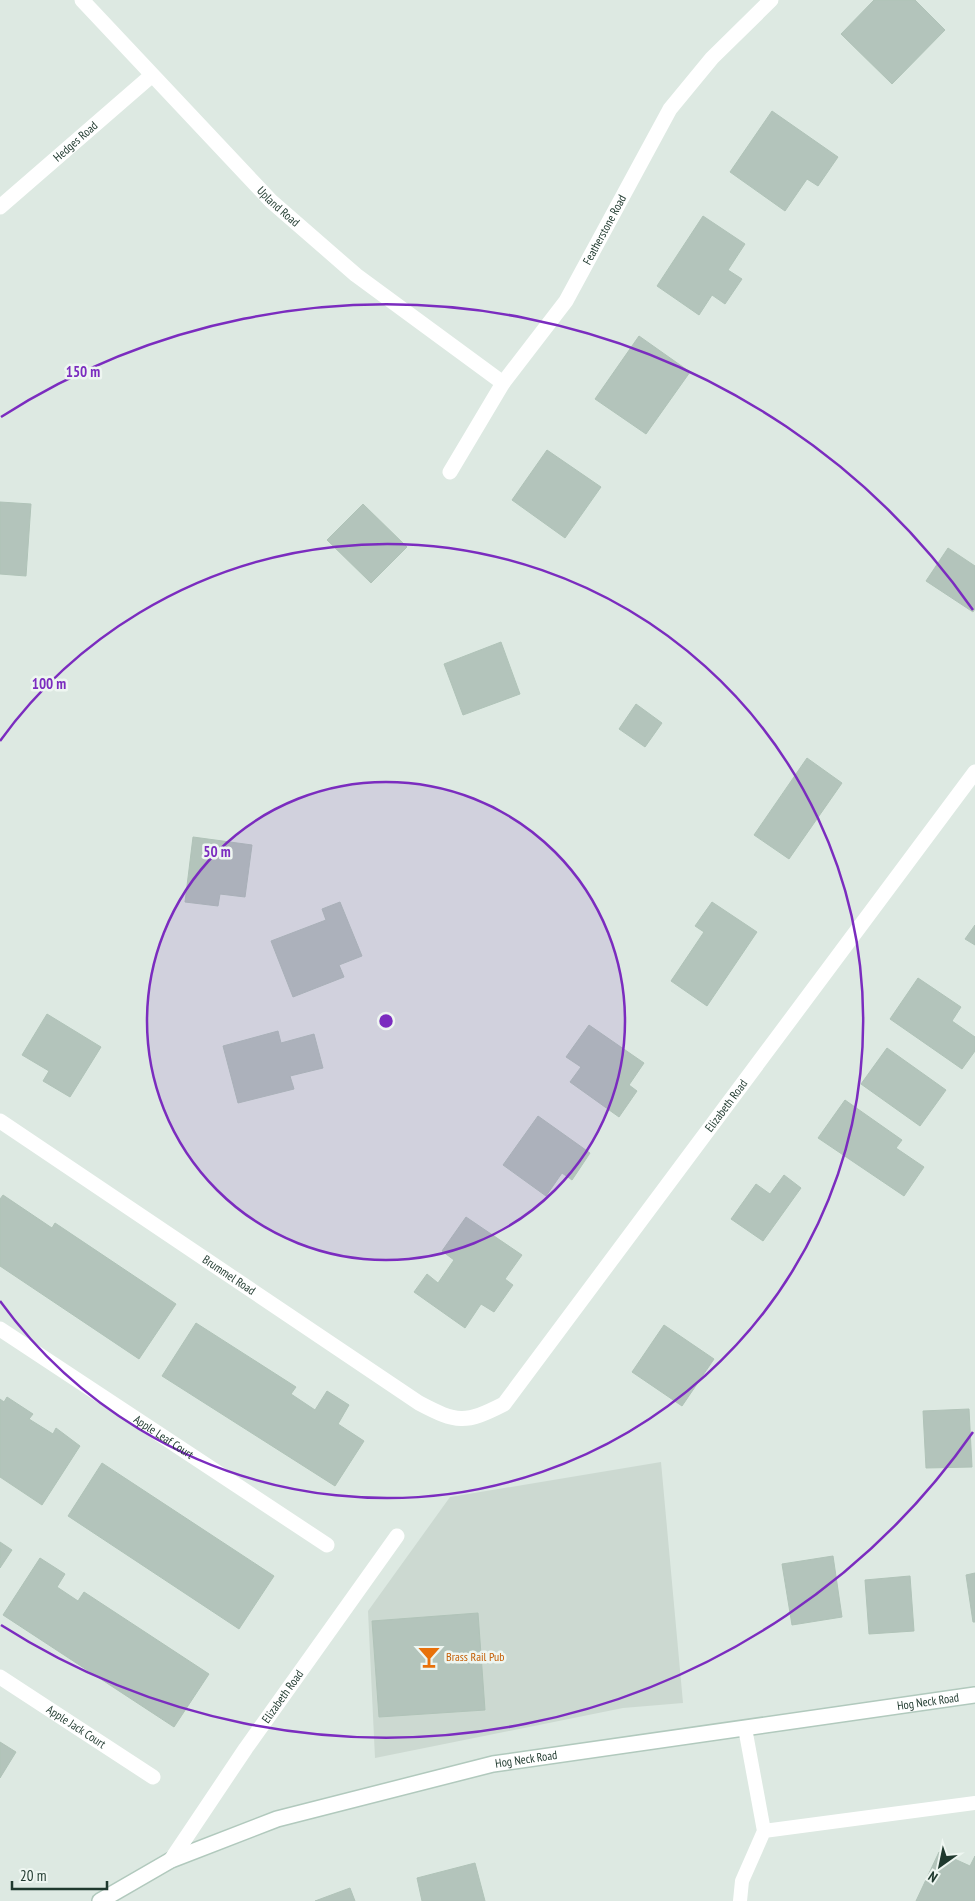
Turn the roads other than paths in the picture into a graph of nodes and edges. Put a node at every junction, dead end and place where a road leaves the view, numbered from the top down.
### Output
1 (82, 0) edge
2 (771, 0) edge
3 (151, 76) junction
4 (0, 207) edge
5 (503, 383) junction
6 (450, 472) dead end
7 (975, 772) edge
8 (0, 1121) edge
9 (0, 1329) edge
10 (463, 1419) joint
11 (397, 1536) dead end
12 (327, 1545) dead end
13 (0, 1677) edge
14 (975, 1696) edge
15 (745, 1728) junction
16 (153, 1777) dead end
17 (975, 1803) edge
18 (764, 1831) junction
19 (171, 1860) junction
20 (129, 1885) junction
21 (100, 1901) edge
22 (118, 1901) edge
23 (740, 1901) edge

1 - 3 street, Upland Road
2 - 5 street, Featherstone Road
3 - 4 street, Hedges Road
3 - 5 street, Upland Road
5 - 6 street, Featherstone Road
7 - 10 street, Elizabeth Road
8 - 10 street, Brummel Road
9 - 12 street, Apple Leaf Court
11 - 19 street, Elizabeth Road
13 - 16 street, Apple Jack Court
14 - 15 street, Hog Neck Road
15 - 18 lane
15 - 19 street, Hog Neck Road
17 - 18 lane
18 - 23 lane
19 - 20 street, Hog Neck Road
20 - 21 street, Hog Neck Road
20 - 22 street

